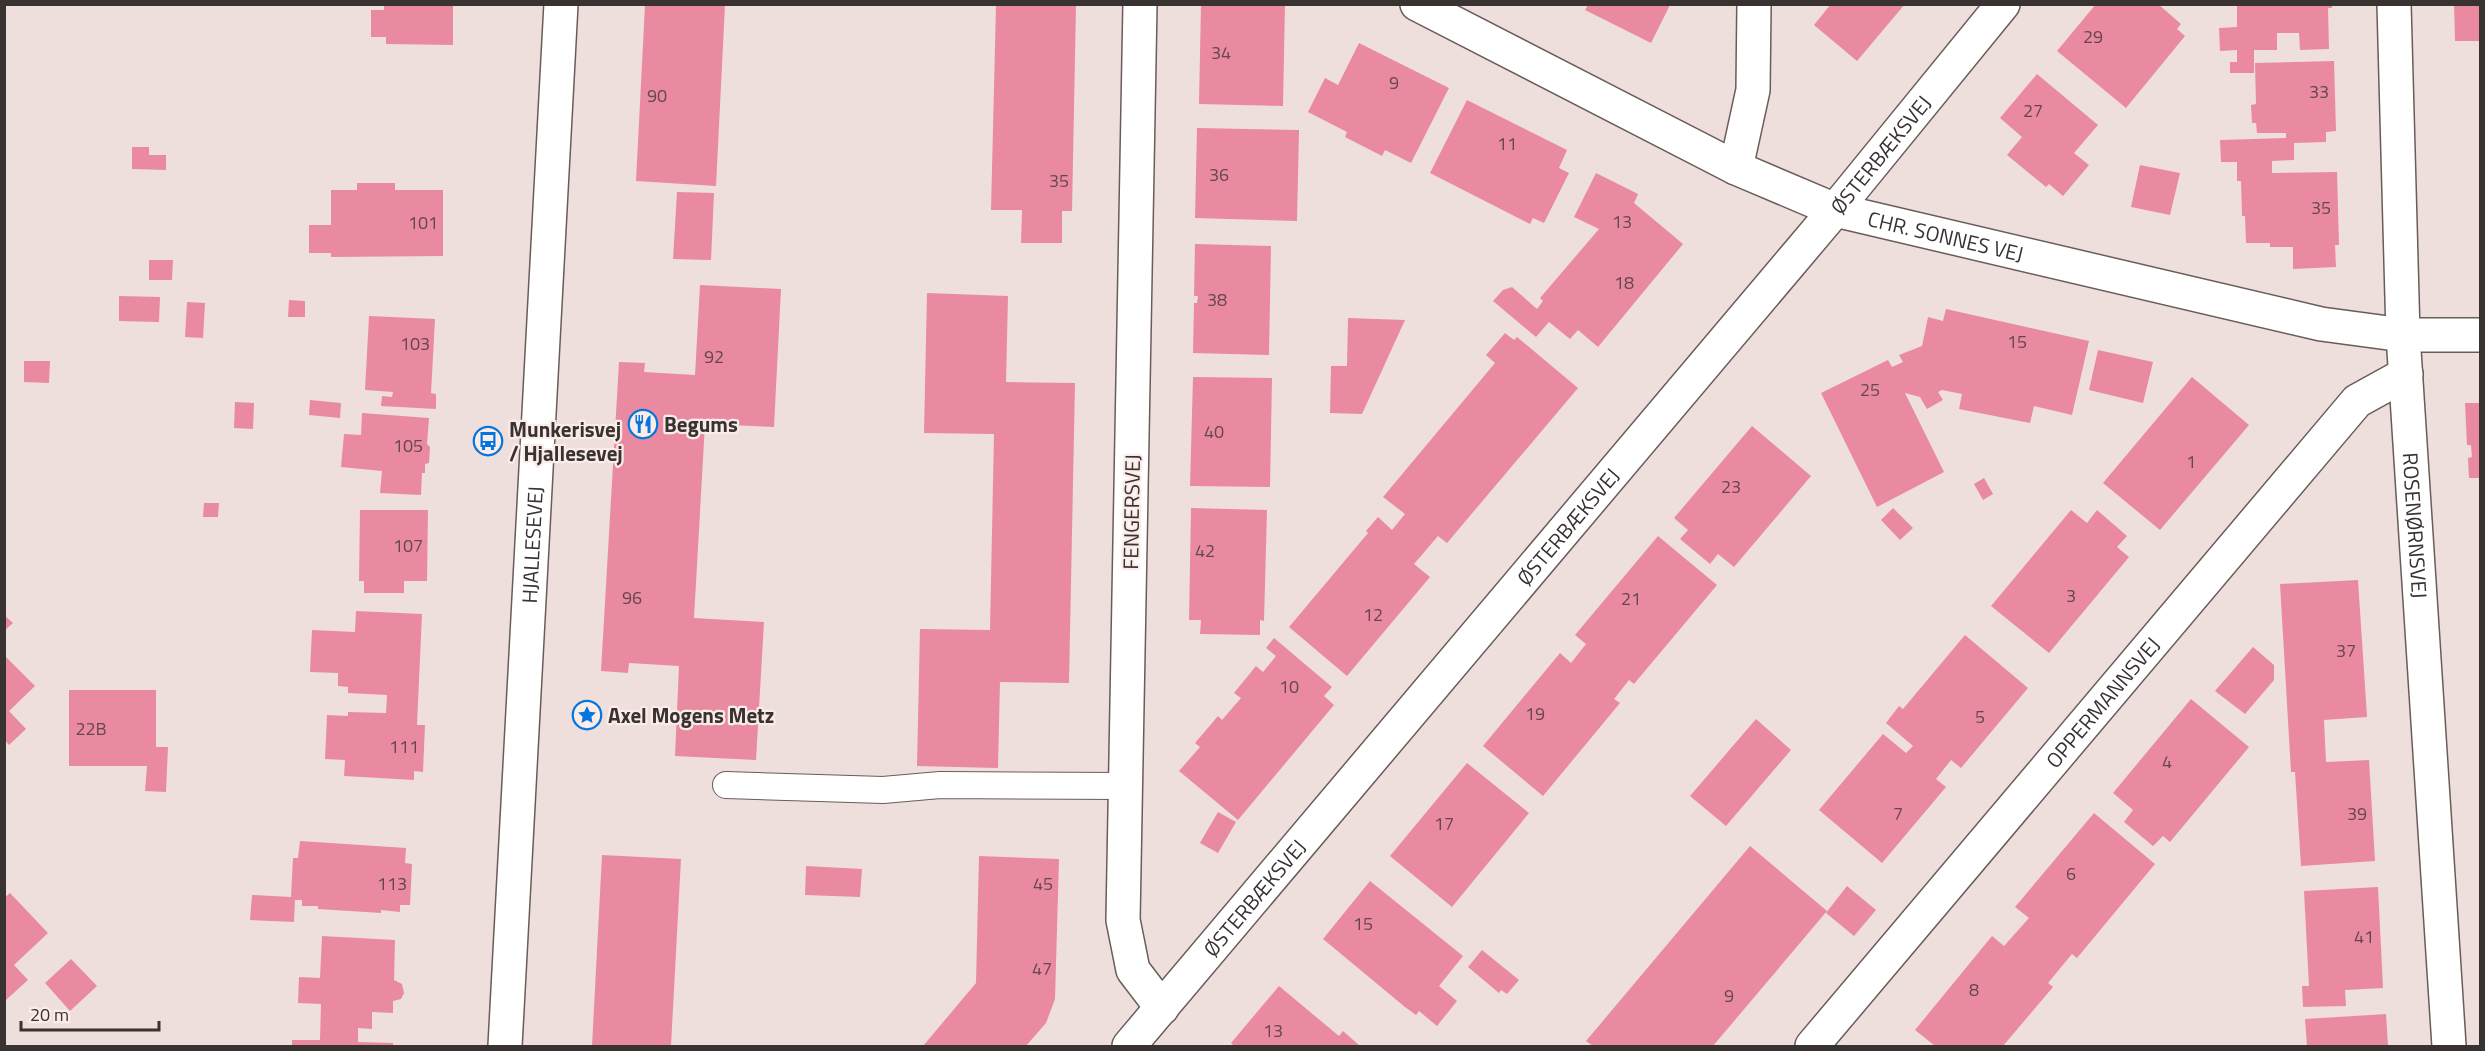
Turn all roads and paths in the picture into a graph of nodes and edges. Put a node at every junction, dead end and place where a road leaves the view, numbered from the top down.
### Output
1 (561, 4) edge
2 (1140, 4) edge
3 (1417, 4) edge
4 (1754, 4) edge
5 (2003, 4) edge
6 (2394, 4) edge
7 (1736, 168) junction
8 (1834, 210) junction
9 (2403, 335) junction
10 (2481, 335) edge
11 (2406, 374) junction
12 (726, 785) dead end
13 (1126, 786) junction
14 (1162, 1008) junction
15 (505, 1047) edge
16 (1129, 1047) edge
17 (1812, 1047) edge
18 (2449, 1047) edge

1 - 15 street, HJALLESEVEJ
2 - 13 street, FENGERSVEJ
3 - 7 street, CHR. SONNES VEJ
4 - 7 street
5 - 8 street, ØSTERBÆKSVEJ
6 - 9 street, ROSENØRNSVEJ
7 - 8 street, CHR. SONNES VEJ
8 - 9 street, CHR. SONNES VEJ
8 - 14 street, ØSTERBÆKSVEJ
9 - 10 street, CHR. SONNES VEJ
9 - 11 street, ROSENØRNSVEJ
11 - 17 street, OPPERMANNSVEJ
11 - 18 street, ROSENØRNSVEJ
12 - 13 lane
13 - 14 street, FENGERSVEJ
14 - 16 street, ØSTERBÆKSVEJ

